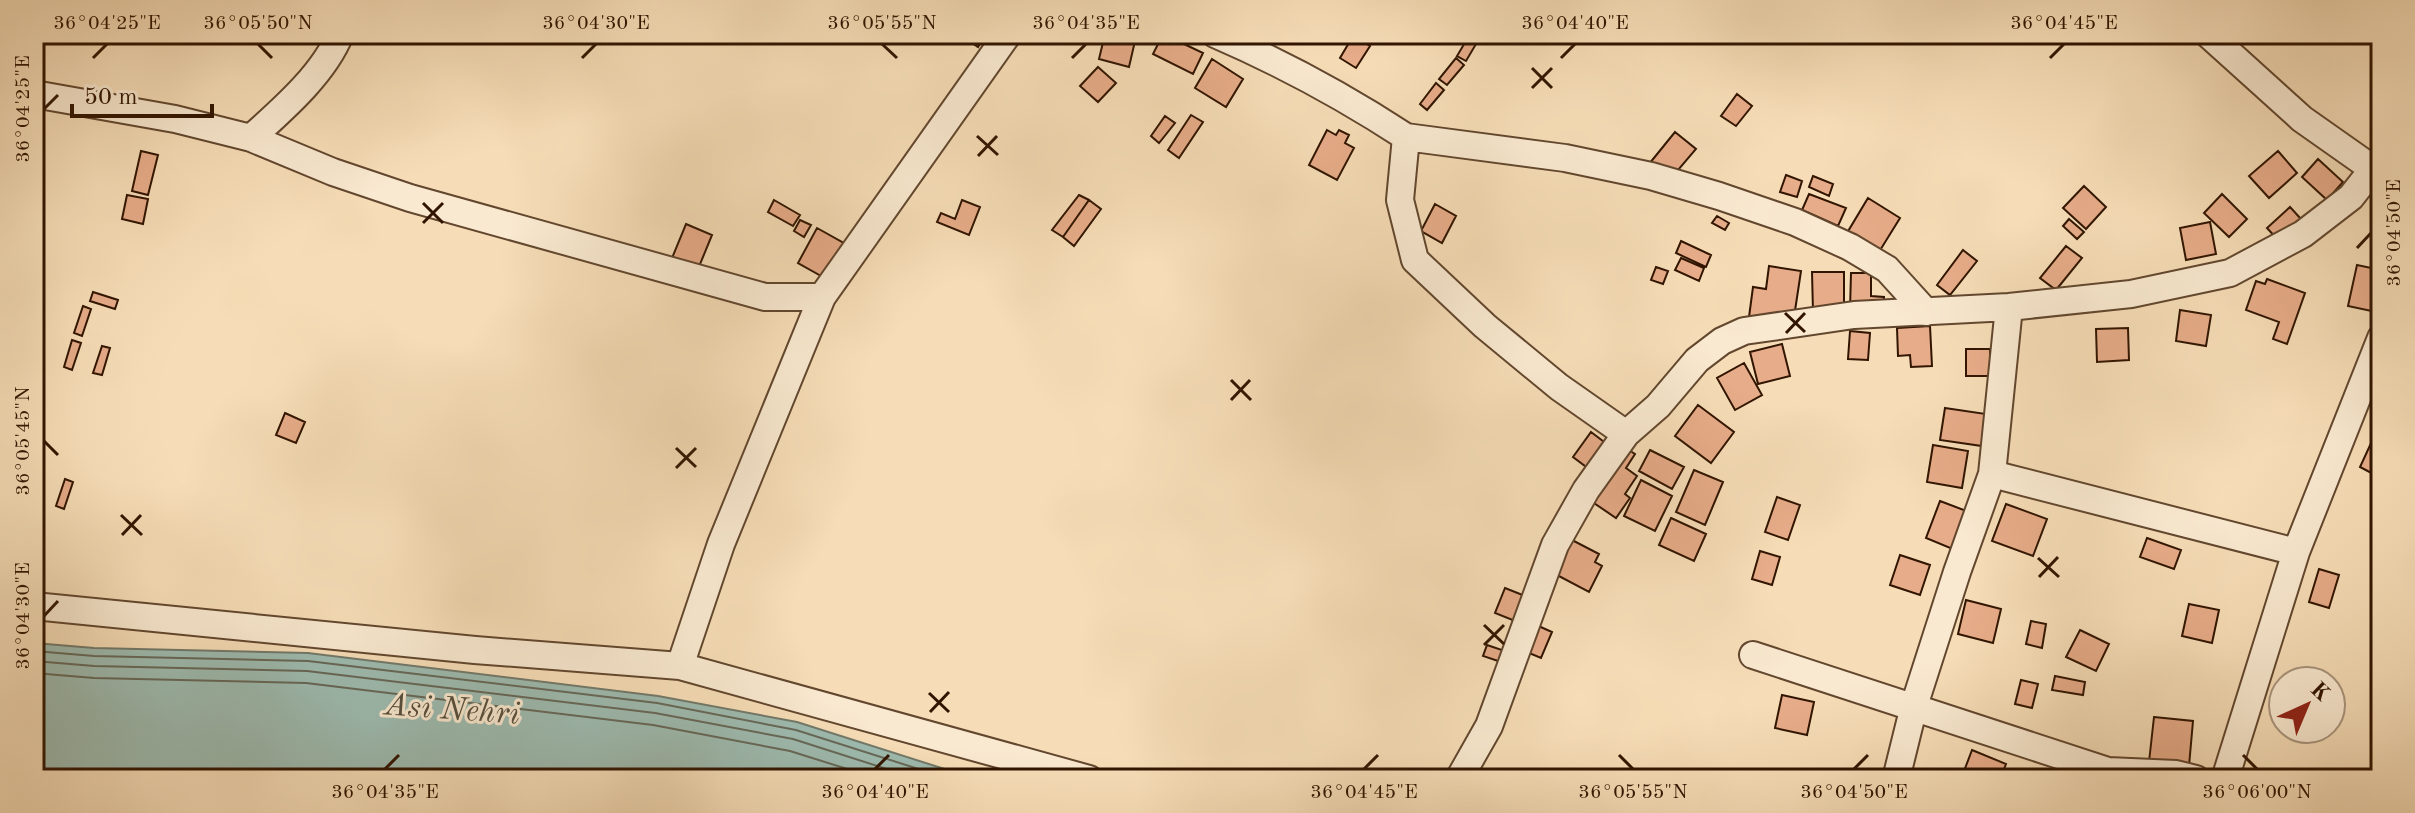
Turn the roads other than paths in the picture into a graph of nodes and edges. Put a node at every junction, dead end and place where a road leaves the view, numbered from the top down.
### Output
1 (340, 34) edge
2 (1008, 34) edge
3 (1215, 34) edge
4 (2208, 34) edge
5 (34, 94) edge
6 (1406, 137) junction
7 (251, 138) junction
8 (2377, 169) edge
9 (822, 297) junction
10 (2009, 307) junction
11 (1926, 312) junction
12 (2381, 338) edge
13 (1626, 434) junction
14 (1992, 474) junction
15 (2296, 552) junction
16 (34, 606) edge
17 (1753, 655) dead end
18 (680, 666) junction
19 (1914, 706) junction
20 (1089, 779) edge
21 (1459, 779) edge
22 (1896, 779) edge
23 (2196, 779) edge
24 (2225, 779) edge

1 - 7 street
2 - 9 street
3 - 6 street
4 - 8 street
5 - 7 street
6 - 11 street
6 - 13 street
7 - 9 street
8 - 10 street
9 - 18 street
10 - 11 street
10 - 14 street
11 - 13 street
12 - 15 street
13 - 21 street
14 - 15 street
14 - 19 street
15 - 24 street
16 - 18 street
17 - 19 street
18 - 20 street
19 - 22 street
19 - 23 street

